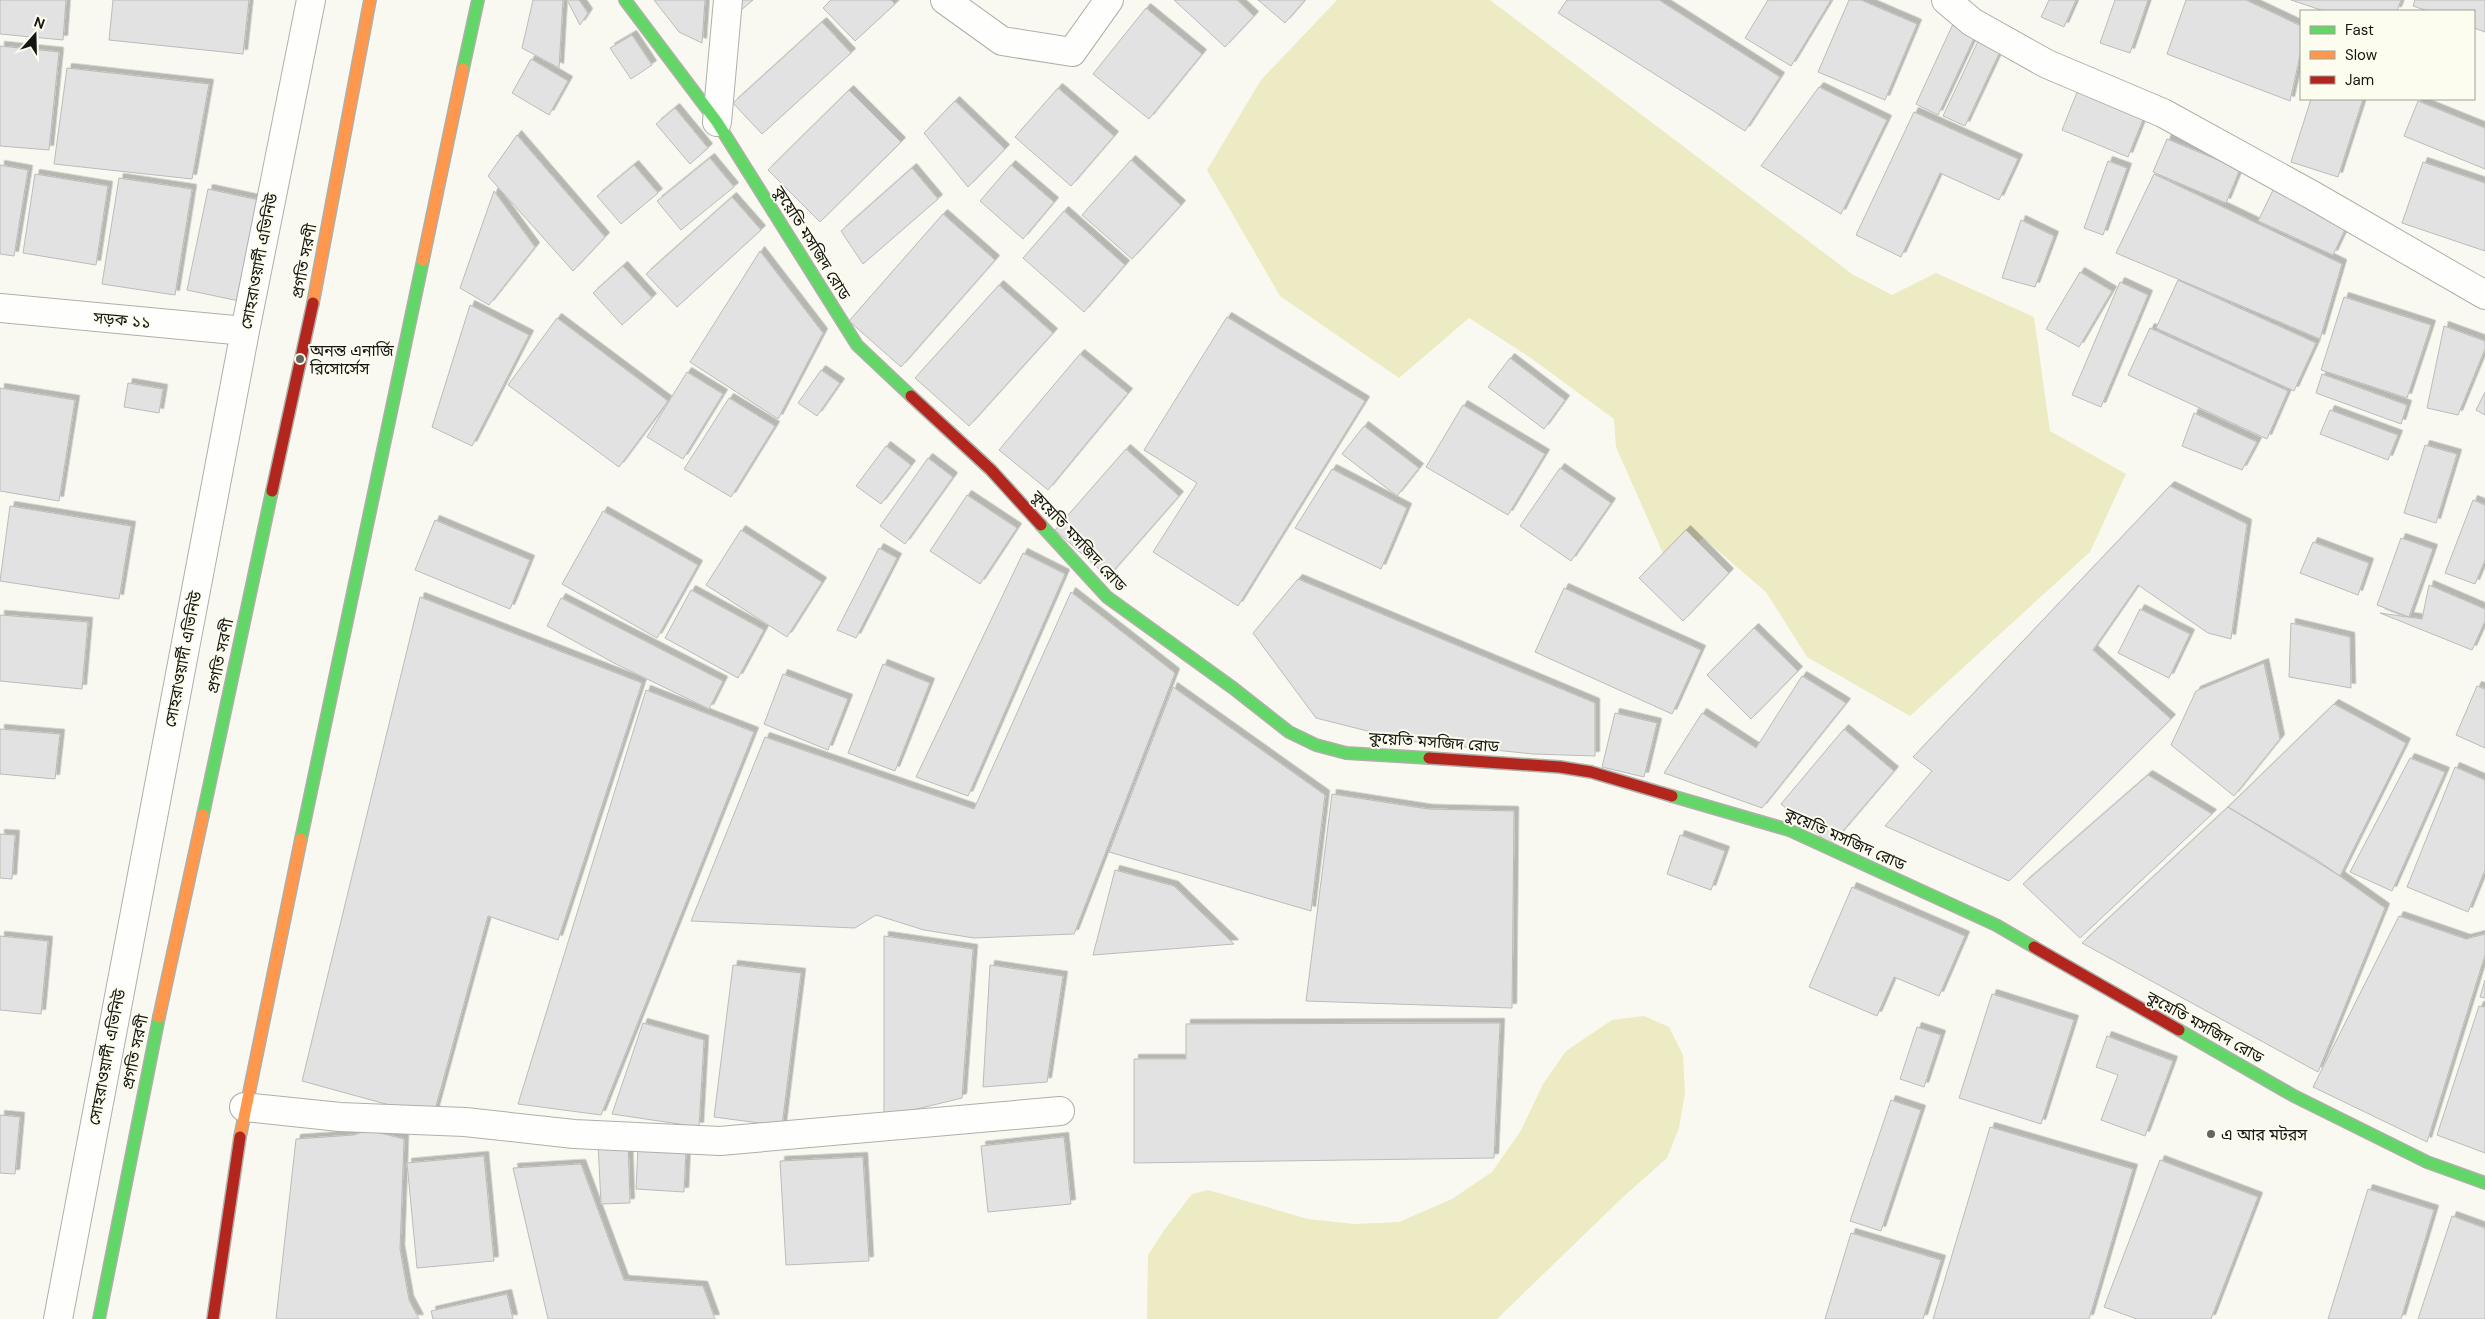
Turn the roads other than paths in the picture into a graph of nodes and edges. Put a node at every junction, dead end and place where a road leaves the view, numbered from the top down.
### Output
1 (311, 0) edge
2 (370, 0) edge
3 (478, 0) edge
4 (625, 0) edge
5 (728, 0) edge
6 (945, 0) edge
7 (1109, 0) edge
8 (1946, 0) edge
9 (717, 122) junction
10 (2485, 295) edge
11 (0, 308) edge
12 (245, 331) junction
13 (244, 1107) junction
14 (1060, 1111) dead end
15 (2485, 1183) edge
16 (58, 1319) edge
17 (99, 1319) edge
18 (213, 1319) edge

1 - 12 street, সোহরাওয়ার্দী এভিনিউ
2 - 17 main road, প্রগতি সরণী
3 - 13 main road
4 - 9 main road, কুয়েতি মসজিদ রোড
5 - 9 street
6 - 7 street
8 - 10 street
9 - 15 main road, কুয়েতি মসজিদ রোড
11 - 12 street, সড়ক ১১
12 - 16 street, সোহরাওয়ার্দী এভিনিউ
13 - 14 street
13 - 18 main road

